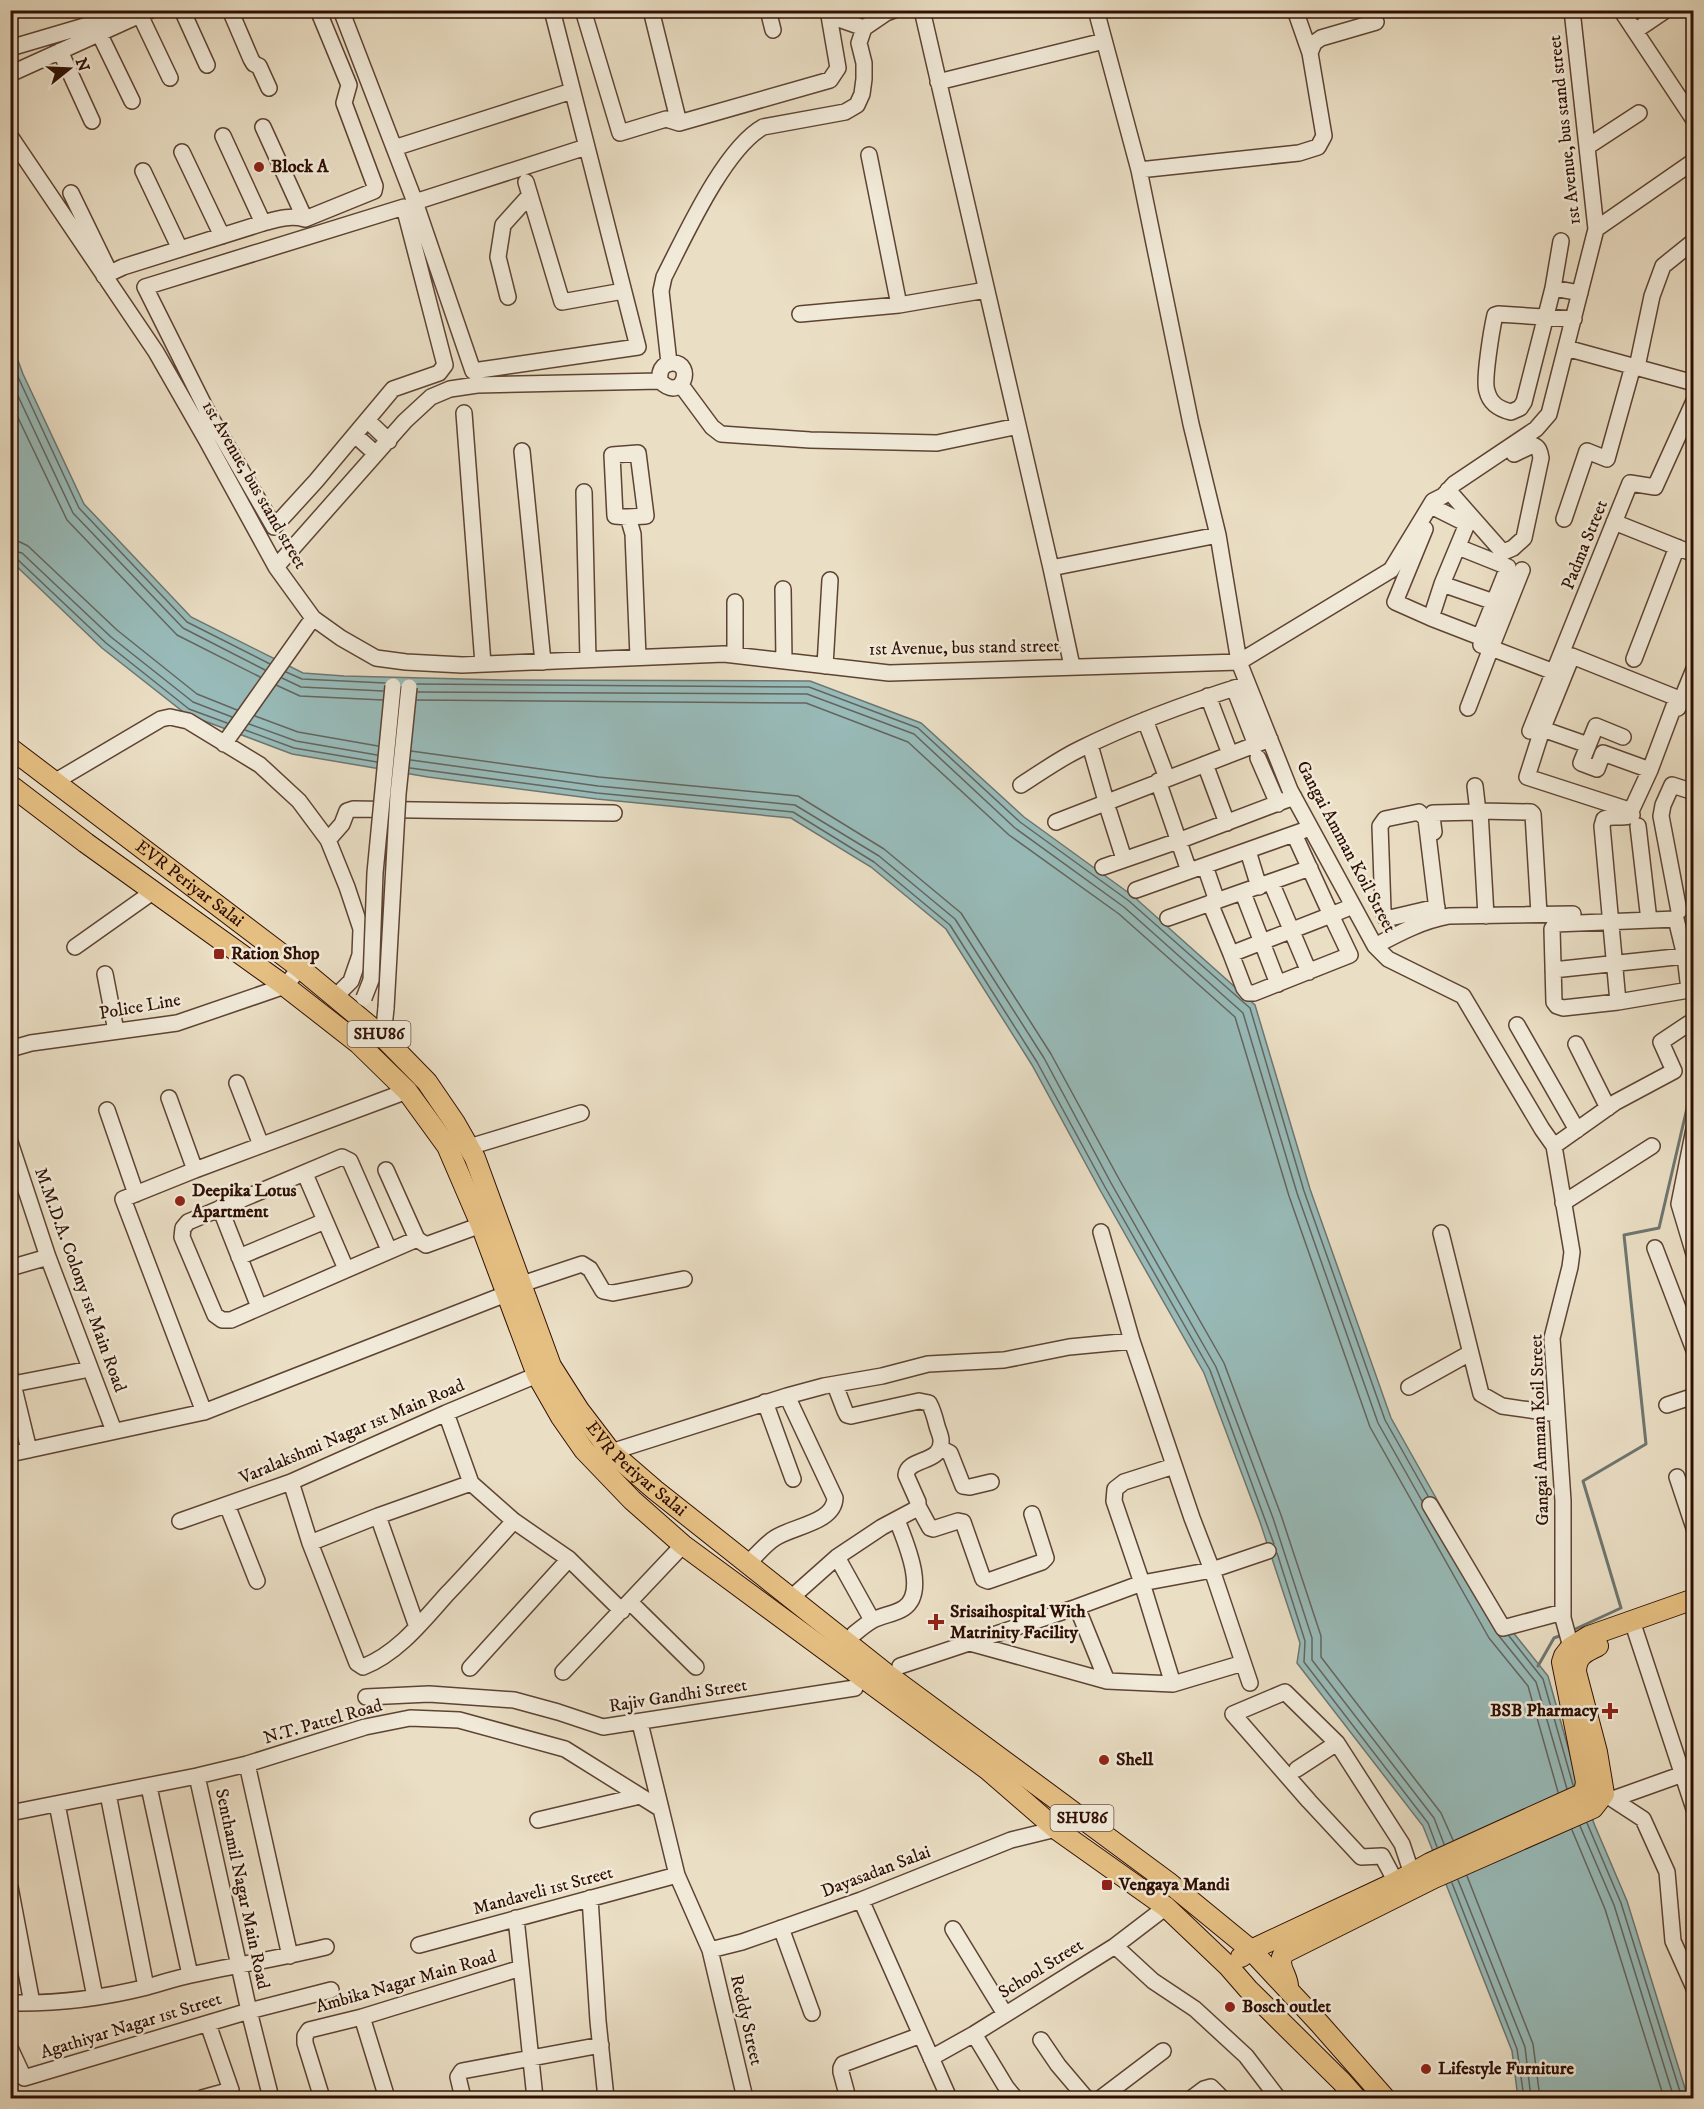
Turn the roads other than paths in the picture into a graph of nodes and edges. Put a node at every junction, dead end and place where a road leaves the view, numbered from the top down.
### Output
1 (117, 10) edge
2 (182, 10) edge
3 (230, 10) edge
4 (318, 10) edge
5 (340, 10) edge
6 (552, 10) edge
7 (583, 10) edge
8 (651, 10) edge
9 (768, 10) edge
10 (894, 10) edge
11 (922, 10) edge
12 (1096, 10) edge
13 (1295, 10) edge
14 (1572, 10) edge
15 (1621, 10) edge
16 (1666, 10) edge
17 (146, 13) edge
18 (829, 13) edge
19 (1376, 22) dead end
20 (864, 28) junction
21 (773, 30) dead end
22 (1635, 31) junction
23 (99, 33) junction
24 (1104, 41) junction
25 (10, 48) edge
26 (60, 51) junction
27 (1310, 54) junction
28 (207, 65) dead end
29 (10, 74) edge
30 (170, 78) dead end
31 (938, 82) junction
32 (269, 88) dead end
33 (572, 91) junction
34 (770, 98) junction
35 (132, 101) dead end
36 (1639, 113) dead end
37 (1694, 120) edge
38 (92, 122) dead end
39 (10, 123) edge
40 (679, 123) junction
41 (778, 124) junction
42 (264, 127) dead end
43 (10, 136) edge
44 (224, 136) dead end
45 (586, 147) junction
46 (1587, 147) junction
47 (394, 148) junction
48 (182, 152) dead end
49 (869, 155) dead end
50 (30, 157) dead end
51 (1694, 162) edge
52 (1139, 170) junction
53 (143, 171) dead end
54 (71, 193) dead end
55 (415, 202) junction
56 (305, 219) junction
57 (263, 223) junction
58 (1596, 229) junction
59 (222, 236) junction
60 (1561, 241) dead end
61 (1694, 241) edge
62 (180, 249) junction
63 (107, 274) junction
64 (1553, 288) junction
65 (986, 290) junction
66 (623, 291) junction
67 (1580, 293) junction
68 (508, 297) dead end
69 (899, 305) junction
70 (800, 314) dead end
71 (1547, 317) junction
72 (1574, 319) junction
73 (1566, 348) junction
74 (546, 360) junction
75 (669, 363) junction
76 (1635, 366) junction
77 (660, 381) junction
78 (549, 383) junction
79 (1694, 383) edge
80 (681, 385) junction
81 (1694, 401) edge
82 (464, 413) dead end
83 (367, 420) junction
84 (1018, 426) junction
85 (355, 435) junction
86 (388, 441) junction
87 (522, 451) dead end
88 (1511, 451) junction
89 (376, 454) junction
90 (584, 492) dead end
91 (1451, 494) junction
92 (1432, 506) junction
93 (628, 517) dead end
94 (1564, 519) dead end
95 (1614, 522) junction
96 (1218, 535) junction
97 (1458, 547) junction
98 (1677, 547) junction
99 (1694, 554) edge
100 (276, 567) junction
101 (1051, 568) junction
102 (1522, 570) dead end
103 (830, 580) dead end
104 (1442, 584) junction
105 (783, 589) dead end
106 (735, 602) dead end
107 (1494, 602) junction
108 (313, 618) junction
109 (1431, 618) junction
110 (1452, 636) dead end
111 (1491, 648) junction
112 (735, 656) junction
113 (638, 657) junction
114 (1634, 659) dead end
115 (588, 660) junction
116 (784, 661) junction
117 (403, 662) junction
118 (543, 662) junction
119 (1239, 662) junction
120 (483, 664) junction
121 (825, 666) junction
122 (1072, 666) junction
123 (1694, 669) edge
124 (1554, 672) junction
125 (1241, 686) junction
126 (1208, 696) junction
127 (1468, 708) dead end
128 (1145, 720) junction
129 (1535, 729) junction
130 (1623, 737) dead end
131 (224, 744) junction
132 (1090, 745) junction
133 (1588, 746) junction
134 (1261, 747) junction
135 (10, 748) edge
136 (1230, 754) junction
137 (1205, 764) junction
138 (1651, 774) junction
139 (1162, 780) junction
140 (56, 781) junction
141 (10, 785) edge
142 (1021, 785) dead end
143 (1672, 785) junction
144 (1475, 786) dead end
145 (1694, 792) edge
146 (1294, 797) junction
147 (1278, 804) junction
148 (1107, 807) junction
149 (1478, 812) junction
150 (614, 813) dead end
151 (102, 817) junction
152 (1056, 822) dead end
153 (1227, 823) junction
154 (1638, 826) dead end
155 (1310, 828) junction
156 (1294, 834) junction
157 (328, 840) junction
158 (1178, 841) junction
159 (86, 843) junction
160 (1248, 851) junction
161 (1124, 859) junction
162 (1205, 866) junction
163 (1103, 867) dead end
164 (1310, 868) junction
165 (1189, 871) junction
166 (1265, 885) junction
167 (1136, 890) dead end
168 (154, 891) junction
169 (1243, 892) junction
170 (1213, 902) junction
171 (1353, 906) junction
172 (1679, 911) junction
173 (1648, 912) junction
174 (1440, 914) junction
175 (1539, 914) junction
176 (1331, 915) junction
177 (1486, 916) junction
178 (1168, 918) dead end
179 (1610, 918) junction
180 (1291, 930) junction
181 (1694, 938) edge
182 (1261, 941) junction
183 (1375, 946) junction
184 (75, 947) dead end
185 (1231, 954) junction
186 (1685, 956) junction
187 (1614, 963) junction
188 (300, 968) junction
189 (1553, 970) junction
190 (1309, 972) junction
191 (105, 974) dead end
192 (1278, 984) junction
193 (285, 986) junction
194 (1691, 990) edge
195 (335, 997) junction
196 (1618, 1002) junction
197 (357, 1004) junction
198 (1694, 1023) edge
199 (1517, 1025) dead end
200 (116, 1031) junction
201 (383, 1037) junction
202 (1576, 1044) dead end
203 (10, 1049) edge
204 (237, 1083) dead end
205 (407, 1091) junction
206 (169, 1098) dead end
207 (1608, 1108) junction
208 (107, 1110) dead end
209 (581, 1113) dead end
210 (1694, 1129) edge
211 (1577, 1130) junction
212 (10, 1142) edge
213 (261, 1145) junction
214 (1554, 1146) junction
215 (1652, 1146) dead end
216 (469, 1147) junction
217 (195, 1170) junction
218 (386, 1170) dead end
219 (305, 1174) junction
220 (1688, 1184) edge
221 (136, 1194) junction
222 (1563, 1203) junction
223 (219, 1208) junction
224 (325, 1221) junction
225 (481, 1225) junction
226 (1101, 1232) dead end
227 (1441, 1233) dead end
228 (417, 1239) junction
229 (1692, 1246) edge
230 (1655, 1248) dead end
231 (389, 1250) junction
232 (48, 1257) junction
233 (239, 1257) junction
234 (10, 1268) edge
235 (346, 1269) junction
236 (684, 1279) dead end
237 (514, 1289) junction
238 (259, 1307) junction
239 (1132, 1341) junction
240 (1694, 1350) edge
241 (1470, 1353) junction
242 (90, 1369) junction
243 (537, 1375) junction
244 (11, 1380) edge
245 (835, 1385) junction
246 (1409, 1387) dead end
247 (788, 1396) junction
248 (1694, 1396) edge
249 (765, 1402) junction
250 (1667, 1405) dead end
251 (204, 1412) junction
252 (446, 1413) junction
253 (1557, 1414) junction
254 (114, 1431) junction
255 (940, 1448) junction
256 (29, 1450) junction
257 (10, 1454) edge
258 (605, 1459) junction
259 (1174, 1466) junction
260 (793, 1479) dead end
261 (291, 1482) junction
262 (991, 1482) dead end
263 (471, 1484) junction
264 (1684, 1485) edge
265 (1430, 1504) dead end
266 (227, 1505) junction
267 (918, 1506) junction
268 (1032, 1514) dead end
269 (378, 1516) junction
270 (897, 1520) junction
271 (180, 1521) dead end
272 (514, 1521) junction
273 (1694, 1528) edge
274 (310, 1544) junction
275 (682, 1545) junction
276 (1268, 1551) dead end
277 (837, 1557) junction
278 (569, 1559) junction
279 (747, 1564) junction
280 (1212, 1570) junction
281 (257, 1581) dead end
282 (1142, 1583) junction
283 (792, 1597) junction
284 (1694, 1599) edge
285 (626, 1607) junction
286 (1077, 1607) junction
287 (1694, 1611) edge
288 (1563, 1615) junction
289 (872, 1620) junction
290 (417, 1627) junction
291 (1635, 1630) junction
292 (854, 1634) dead end
293 (970, 1643) junction
294 (1573, 1647) junction
295 (1243, 1663) junction
296 (900, 1666) dead end
297 (470, 1668) dead end
298 (696, 1668) dead end
299 (563, 1672) dead end
300 (1107, 1681) junction
301 (1250, 1683) dead end
302 (1173, 1684) junction
303 (855, 1688) dead end
304 (366, 1697) dead end
305 (640, 1723) junction
306 (1337, 1743) junction
307 (247, 1764) junction
308 (1297, 1769) dead end
309 (1687, 1773) edge
310 (197, 1776) junction
311 (149, 1787) junction
312 (108, 1794) junction
313 (1596, 1795) junction
314 (640, 1797) junction
315 (57, 1804) junction
316 (661, 1809) junction
317 (1694, 1809) edge
318 (10, 1813) edge
319 (538, 1820) dead end
320 (1056, 1829) junction
321 (1402, 1844) junction
322 (1382, 1856) junction
323 (1432, 1871) junction
324 (677, 1875) junction
325 (1404, 1878) junction
326 (10, 1887) edge
327 (590, 1898) junction
328 (861, 1900) junction
329 (1166, 1906) junction
330 (516, 1918) junction
331 (781, 1928) junction
332 (953, 1929) dead end
333 (419, 1945) dead end
334 (1115, 1946) junction
335 (326, 1947) dead end
336 (710, 1950) junction
337 (1251, 1950) junction
338 (290, 1956) junction
339 (240, 1966) junction
340 (1228, 1966) junction
341 (521, 1968) junction
342 (1268, 1970) junction
343 (190, 1975) junction
344 (146, 1987) junction
345 (1694, 1988) edge
346 (1248, 1989) junction
347 (332, 1990) dead end
348 (1288, 1991) junction
349 (95, 1997) junction
350 (10, 2003) edge
351 (32, 2003) junction
352 (249, 2011) junction
353 (812, 2013) dead end
354 (1005, 2014) junction
355 (362, 2017) junction
356 (208, 2024) junction
357 (974, 2034) junction
358 (921, 2035) junction
359 (1041, 2040) dead end
360 (601, 2045) junction
361 (10, 2048) edge
362 (1163, 2051) dead end
363 (531, 2058) junction
364 (931, 2058) junction
365 (18, 2071) edge
366 (202, 2098) edge
367 (271, 2098) edge
368 (322, 2098) edge
369 (387, 2098) edge
370 (463, 2098) edge
371 (536, 2098) edge
372 (606, 2098) edge
373 (745, 2098) edge
374 (848, 2098) edge
375 (950, 2098) edge
376 (1015, 2098) edge
377 (1086, 2098) edge
378 (1101, 2098) edge
379 (1192, 2098) edge
380 (1222, 2098) edge
381 (1278, 2098) edge
382 (1356, 2098) edge
383 (1385, 2098) edge

1 - 25 street
2 - 28 street
3 - 32 street
4 - 56 street
5 - 47 street
6 - 33 street
7 - 40 street
8 - 40 street
9 - 21 street
10 - 20 street
11 - 31 street
12 - 24 street, Gangai Amman Koil Street
13 - 27 street
14 - 46 street, 1st Avenue, bus stand street
15 - 22 street
16 - 22 street
17 - 23 street
17 - 30 street
18 - 20 street
18 - 34 street
19 - 27 street
20 - 41 street
22 - 37 street
23 - 26 street
23 - 35 street
24 - 31 street
24 - 52 street, Gangai Amman Koil Street
26 - 29 street
26 - 38 street
27 - 52 street
31 - 65 street
33 - 45 street
33 - 47 street
34 - 40 street
34 - 41 street
36 - 46 street
39 - 50 street
41 - 75 street
42 - 56 street
43 - 63 street, 1st Avenue, bus stand street
44 - 57 street
45 - 55 street
45 - 66 street
46 - 58 street, 1st Avenue, bus stand street
47 - 55 street
48 - 59 street
49 - 69 street
51 - 58 street
52 - 96 street, Gangai Amman Koil Street
53 - 62 street
54 - 63 street
55 - 74 street
56 - 57 street
57 - 59 street
58 - 67 street, 1st Avenue, bus stand street
59 - 62 street
60 - 64 street
61 - 76 street
62 - 63 street
63 - 100 street, 1st Avenue, bus stand street
64 - 67 street
64 - 71 street
65 - 69 street
65 - 84 street
66 - 68 street
66 - 74 street
67 - 72 street, 1st Avenue, bus stand street
69 - 70 street
71 - 71 street
71 - 72 street
72 - 73 street, 1st Avenue, bus stand street
73 - 76 street
73 - 88 street, 1st Avenue, bus stand street
74 - 78 street
75 - 77 street
75 - 80 street
76 - 79 street
76 - 94 street
77 - 78 street
77 - 80 street
78 - 86 street
80 - 84 street
81 - 95 street, Padma Street
82 - 120 street
83 - 85 street
83 - 85 street
83 - 86 street
84 - 101 street
85 - 89 street
86 - 89 street
87 - 118 street
88 - 91 street, 1st Avenue, bus stand street
88 - 91 street
89 - 100 street
90 - 115 street
91 - 92 street, 1st Avenue, bus stand street
92 - 97 street
92 - 109 street
92 - 119 street, 1st Avenue, bus stand street
93 - 113 street
95 - 98 street
95 - 124 street, Padma Street
96 - 101 street
96 - 119 street, Gangai Amman Koil Street
97 - 104 street
97 - 107 street
98 - 99 street
98 - 114 street
100 - 108 street, 1st Avenue, bus stand street
101 - 122 street
102 - 111 street
103 - 121 street
104 - 107 street
104 - 109 street
105 - 116 street
106 - 112 street
107 - 109 street
108 - 117 street, 1st Avenue, bus stand street
108 - 131 street
110 - 111 street
111 - 124 street
111 - 127 street
112 - 113 street, 1st Avenue, bus stand street
112 - 116 street, 1st Avenue, bus stand street
113 - 115 street, 1st Avenue, bus stand street
115 - 118 street, 1st Avenue, bus stand street
116 - 121 street, 1st Avenue, bus stand street
117 - 120 street, 1st Avenue, bus stand street
117 - 197 street, bridge
117 - 201 street, bridge
118 - 120 street, 1st Avenue, bus stand street
119 - 122 street, 1st Avenue, bus stand street
119 - 125 street, Gangai Amman Koil Street
121 - 122 street, 1st Avenue, bus stand street
123 - 138 street
124 - 129 street, Padma Street
125 - 126 street
125 - 134 street, Gangai Amman Koil Street
126 - 128 street
126 - 136 street
128 - 132 street
128 - 139 street
129 - 133 street
129 - 138 street
129 - 138 street
130 - 133 street
131 - 140 street
131 - 157 street
132 - 142 street
132 - 148 street
133 - 138 street
134 - 136 street
134 - 146 street, Gangai Amman Koil Street
134 - 147 street
135 - 140 main road, EVR Periyar Salai / SHU86
136 - 137 street
137 - 139 street
137 - 153 street
138 - 143 street
138 - 179 street
139 - 148 street
139 - 158 street
140 - 151 main road, EVR Periyar Salai / SHU86
141 - 159 main road, EVR Periyar Salai / SHU86
143 - 145 street
143 - 172 street
144 - 149 street
146 - 147 street
146 - 155 street, Gangai Amman Koil Street
147 - 153 street
148 - 152 street
148 - 161 street
149 - 174 street
149 - 175 street
149 - 177 street
150 - 157 street
151 - 159 main road
151 - 188 main road, EVR Periyar Salai / SHU86
153 - 158 street
154 - 173 street
155 - 156 street
155 - 171 street, Gangai Amman Koil Street
156 - 160 street
156 - 164 street
157 - 195 street
158 - 161 street
158 - 165 street
159 - 168 main road, EVR Periyar Salai / SHU86
160 - 162 street
160 - 166 street
161 - 163 street
162 - 165 street
162 - 170 street
164 - 166 street
164 - 176 street
165 - 167 street
166 - 169 street
166 - 180 street
168 - 184 street
168 - 193 main road, EVR Periyar Salai / SHU86
169 - 170 street
169 - 182 street
170 - 178 street
170 - 185 street
171 - 176 street
171 - 183 street, Gangai Amman Koil Street
172 - 173 street
172 - 181 street
173 - 179 street
174 - 174 street
174 - 177 street
174 - 183 street
175 - 177 street
175 - 179 street
176 - 180 street
176 - 190 street
179 - 186 street
179 - 187 street
179 - 189 street
180 - 182 street
180 - 190 street
182 - 185 street
182 - 192 street
183 - 214 street, Gangai Amman Koil Street
185 - 192 street
186 - 187 street
186 - 194 street
187 - 189 street
187 - 196 street
188 - 193 street
188 - 195 main road, EVR Periyar Salai / SHU86
189 - 196 street
190 - 192 street
191 - 200 street
193 - 200 street, Police Line
193 - 205 main road, EVR Periyar Salai / SHU86
194 - 196 street
195 - 197 main road, EVR Periyar Salai / SHU86
197 - 201 main road, EVR Periyar Salai / SHU86
198 - 207 street
199 - 211 street
200 - 203 street, Police Line
201 - 216 main road, EVR Periyar Salai / SHU86
202 - 207 street
204 - 213 street
205 - 213 street
205 - 225 main road, EVR Periyar Salai / SHU86
206 - 217 street
207 - 211 street
208 - 221 street
209 - 216 street
210 - 220 street
211 - 214 street
212 - 232 street, M.M.D.A. Colony 1st Main Road
213 - 217 street
214 - 222 street, Gangai Amman Koil Street
215 - 222 street
216 - 237 main road, EVR Periyar Salai / SHU86
217 - 221 street
218 - 228 street
219 - 223 street
219 - 224 street
219 - 231 street
220 - 229 street
221 - 251 street
222 - 253 street, Gangai Amman Koil Street
223 - 233 street
223 - 238 street
224 - 233 street
224 - 235 street
225 - 228 street
225 - 237 main road, EVR Periyar Salai / SHU86
226 - 239 street
227 - 241 street
228 - 231 street
230 - 240 street
231 - 235 street
232 - 234 street
232 - 242 street, M.M.D.A. Colony 1st Main Road
233 - 238 street
235 - 238 street
236 - 237 street
237 - 243 main road, EVR Periyar Salai / SHU86
237 - 251 street
237 - 258 main road, EVR Periyar Salai / SHU86
239 - 245 street
239 - 259 street
241 - 246 street
241 - 253 street
242 - 244 street
242 - 254 street, M.M.D.A. Colony 1st Main Road
243 - 252 street, Varalakshmi Nagar 1st Main Road
243 - 258 main road, EVR Periyar Salai / SHU86
244 - 256 street
245 - 247 street
245 - 255 street
247 - 249 street
247 - 279 street
248 - 250 street
249 - 258 street
249 - 260 street
251 - 254 street
252 - 261 street, Varalakshmi Nagar 1st Main Road
252 - 263 street
253 - 288 street, Gangai Amman Koil Street
254 - 256 street
255 - 262 street
255 - 267 street
256 - 257 street
258 - 275 main road, EVR Periyar Salai / SHU86
258 - 279 main road, EVR Periyar Salai / SHU86
259 - 280 street
259 - 282 street
261 - 266 street, Varalakshmi Nagar 1st Main Road
261 - 274 street
263 - 269 street
263 - 272 street
264 - 273 street
265 - 288 street
266 - 271 street, Varalakshmi Nagar 1st Main Road
266 - 281 street
267 - 268 street
267 - 270 street
269 - 274 street
269 - 290 street
270 - 277 street
270 - 289 street
272 - 278 street
272 - 290 street
274 - 290 street
275 - 285 street
275 - 320 main road, EVR Periyar Salai / SHU86
276 - 280 street
277 - 283 street
277 - 289 street
278 - 285 street
278 - 297 street
279 - 283 main road, EVR Periyar Salai / SHU86
280 - 282 street
280 - 295 street
282 - 286 street
282 - 302 street
283 - 337 main road, EVR Periyar Salai / SHU86
284 - 294 main road
285 - 298 street
285 - 299 street
286 - 293 street
286 - 300 street
287 - 291 main road
288 - 294 street, Gangai Amman Koil Street
289 - 292 street
291 - 294 main road
291 - 309 street
293 - 296 street
293 - 300 street
294 - 313 main road
295 - 301 street
295 - 302 street
300 - 302 street
303 - 305 street, Rajiv Gandhi Street
304 - 305 street, Rajiv Gandhi Street
305 - 316 street
306 - 308 street
306 - 321 street
306 - 322 street
307 - 310 street, N.T. Pattel Road
307 - 314 street, N.T. Pattel Road
307 - 338 street
309 - 313 street
309 - 317 street
310 - 311 street, N.T. Pattel Road
310 - 339 street, Senthamil Nagar Main Road
311 - 312 street, N.T. Pattel Road
311 - 343 street
312 - 315 street, N.T. Pattel Road
312 - 344 street
313 - 323 main road
313 - 345 street
314 - 316 street, N.T. Pattel Road
314 - 319 street
315 - 318 street, N.T. Pattel Road
315 - 349 street
316 - 324 street
320 - 328 street, Dayasadan Salai
320 - 329 main road, EVR Periyar Salai / SHU86
321 - 322 street
321 - 325 street
322 - 325 street
323 - 325 main road
323 - 348 main road
324 - 327 street, Mandaveli 1st Street
324 - 336 street
325 - 337 main road
326 - 351 street
327 - 330 street, Mandaveli 1st Street
327 - 360 street
328 - 331 street, Dayasadan Salai
328 - 358 street
329 - 334 street, School Street
329 - 340 main road, EVR Periyar Salai / SHU86
330 - 333 street, Mandaveli 1st Street
330 - 341 street
331 - 336 street, Dayasadan Salai
331 - 353 street
332 - 354 street
334 - 354 street, School Street
334 - 381 street
335 - 338 street
336 - 373 street, Reddy Street
337 - 340 main road
337 - 342 main road, EVR Periyar Salai / SHU86
338 - 339 street
339 - 343 street
339 - 352 street, Senthamil Nagar Main Road
340 - 346 main road, EVR Periyar Salai / SHU86
341 - 355 street, Ambika Nagar Main Road
341 - 363 street
342 - 346 main road
342 - 348 main road, EVR Periyar Salai / SHU86
343 - 344 street
344 - 349 street
346 - 382 main road, EVR Periyar Salai / SHU86
347 - 352 street, Agathiyar Nagar 1st Street
348 - 383 main road, EVR Periyar Salai / SHU86
349 - 351 street
350 - 351 street
352 - 356 street, Agathiyar Nagar 1st Street
352 - 367 street, Senthamil Nagar Main Road
354 - 357 street, School Street
355 - 368 street, Ambika Nagar Main Road
355 - 369 street
356 - 365 street, Agathiyar Nagar 1st Street
356 - 366 street
357 - 364 street, School Street
357 - 376 street
358 - 364 street
358 - 374 street
359 - 377 street
360 - 363 street
360 - 372 street
361 - 365 street
362 - 378 street
363 - 370 street
363 - 371 street
364 - 375 street
379 - 380 street

